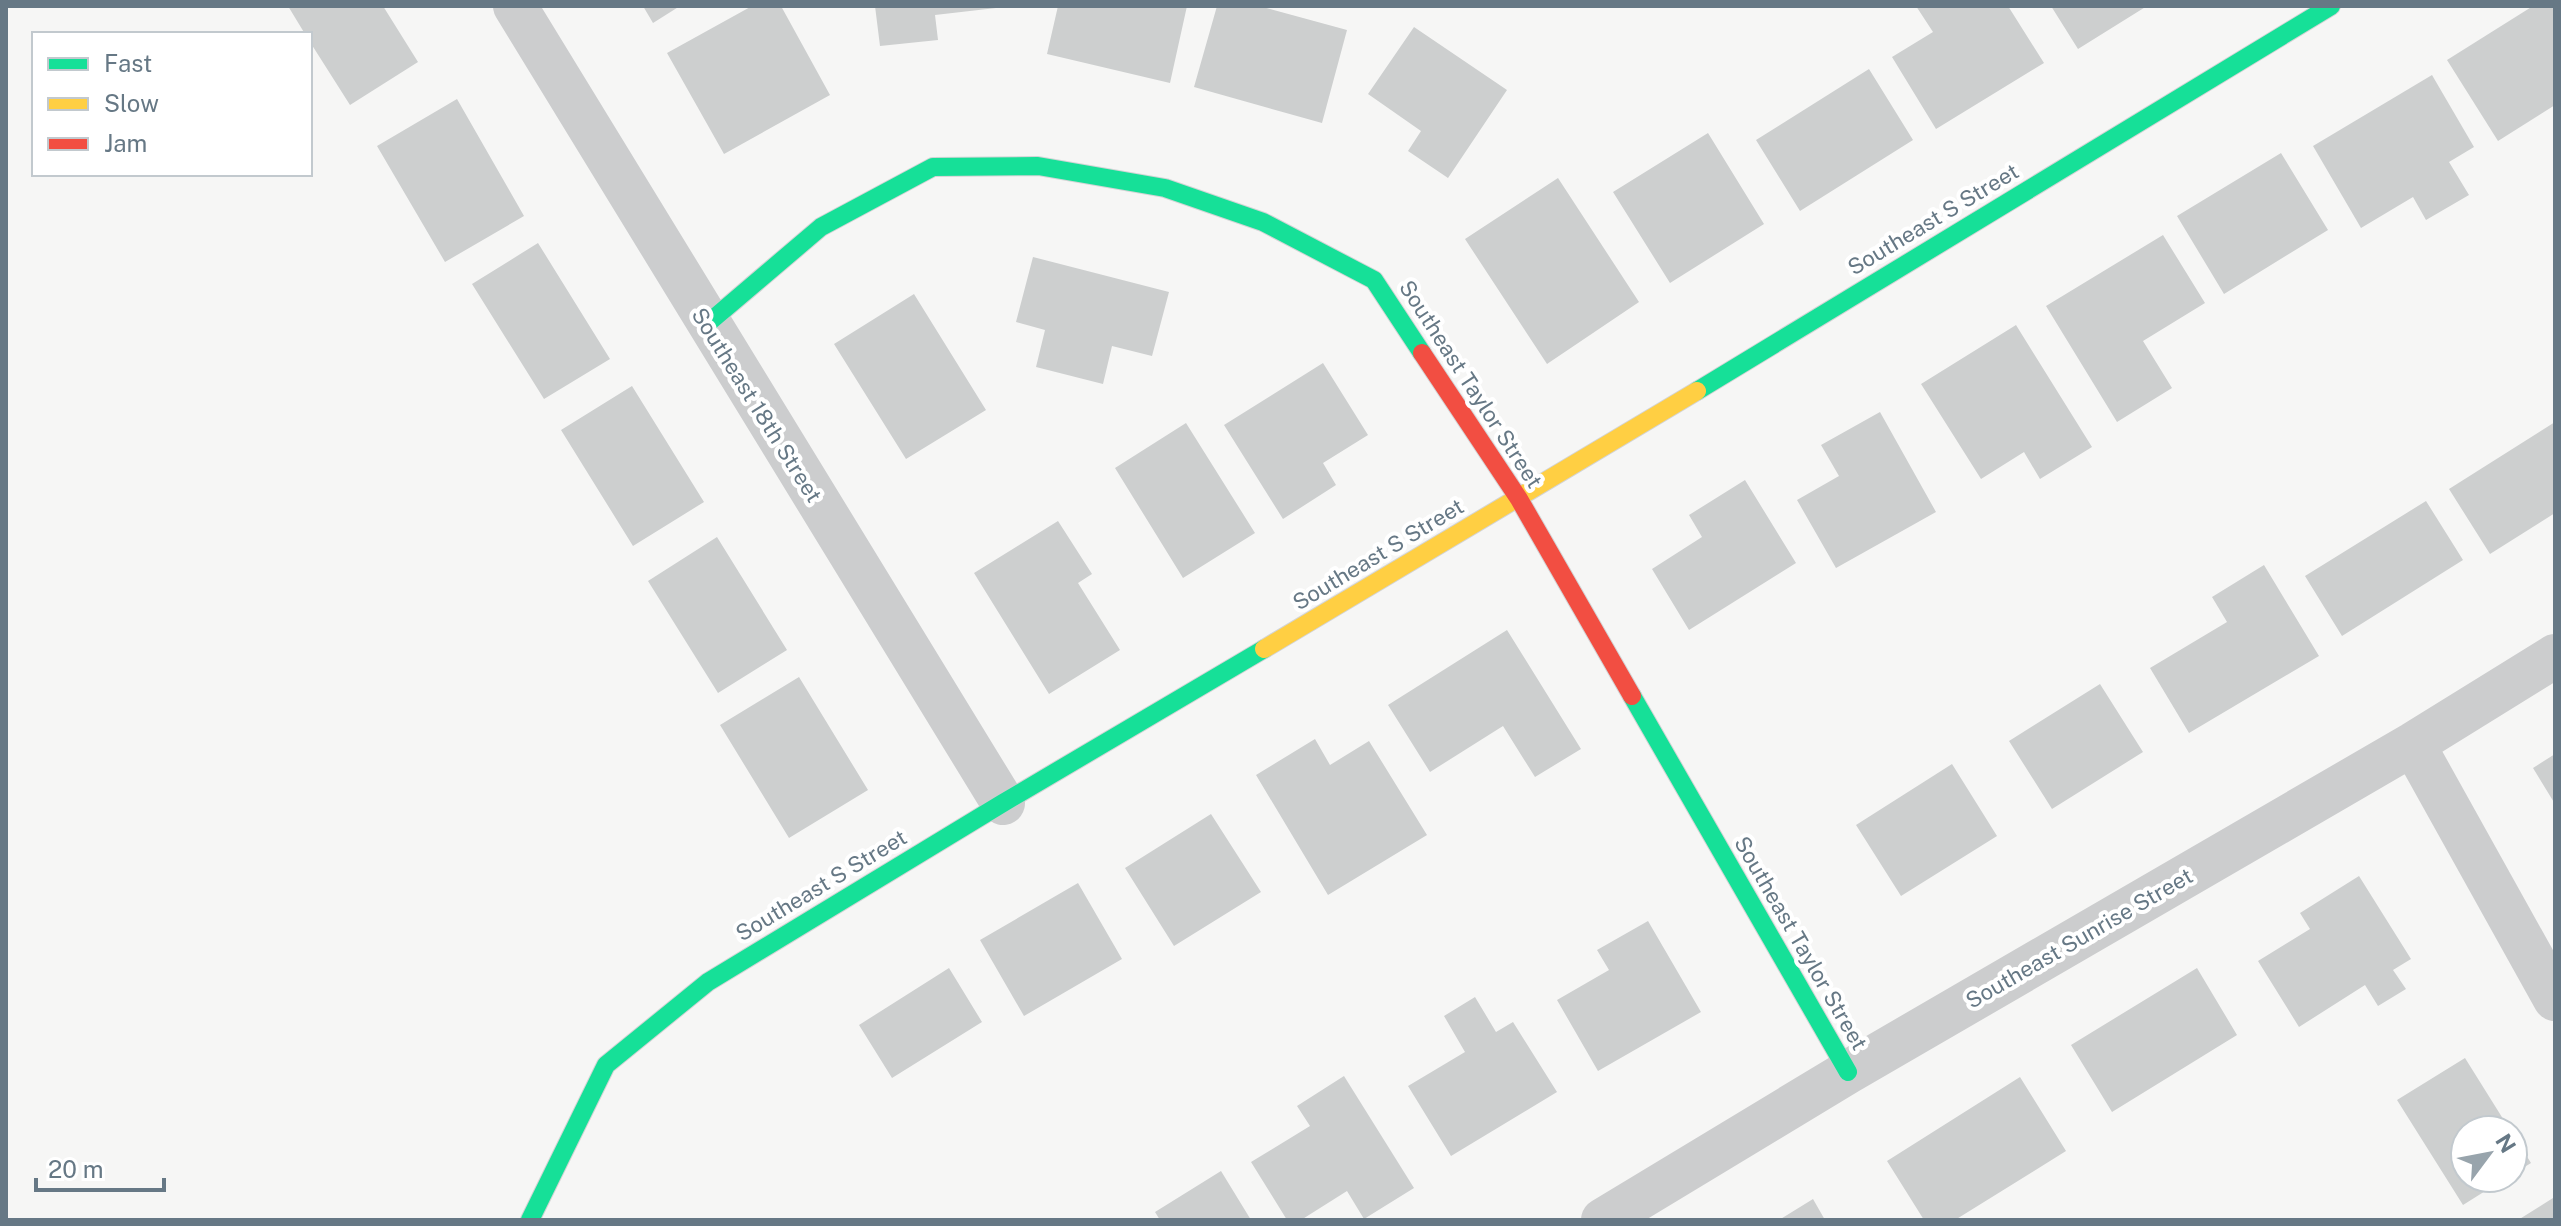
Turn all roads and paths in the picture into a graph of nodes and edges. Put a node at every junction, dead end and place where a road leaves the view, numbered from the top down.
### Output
1 (515, 6) edge
2 (2308, 12) edge
3 (707, 324) junction
4 (1519, 499) junction
5 (2555, 656) edge
6 (2413, 744) junction
7 (1003, 803) junction
8 (2555, 999) edge
9 (1848, 1072) junction
10 (530, 1220) edge
11 (1603, 1220) edge

1 - 3 street, Southeast 18th Street
2 - 4 street, Southeast S Street
3 - 4 street, Southeast Taylor Street
3 - 7 street, Southeast 18th Street
4 - 7 street, Southeast S Street
4 - 9 street, Southeast Taylor Street
5 - 6 street, Southeast Sunrise Street
6 - 8 street
6 - 9 street, Southeast Sunrise Street
7 - 10 street, Southeast S Street
9 - 11 street, Southeast Sunrise Street

